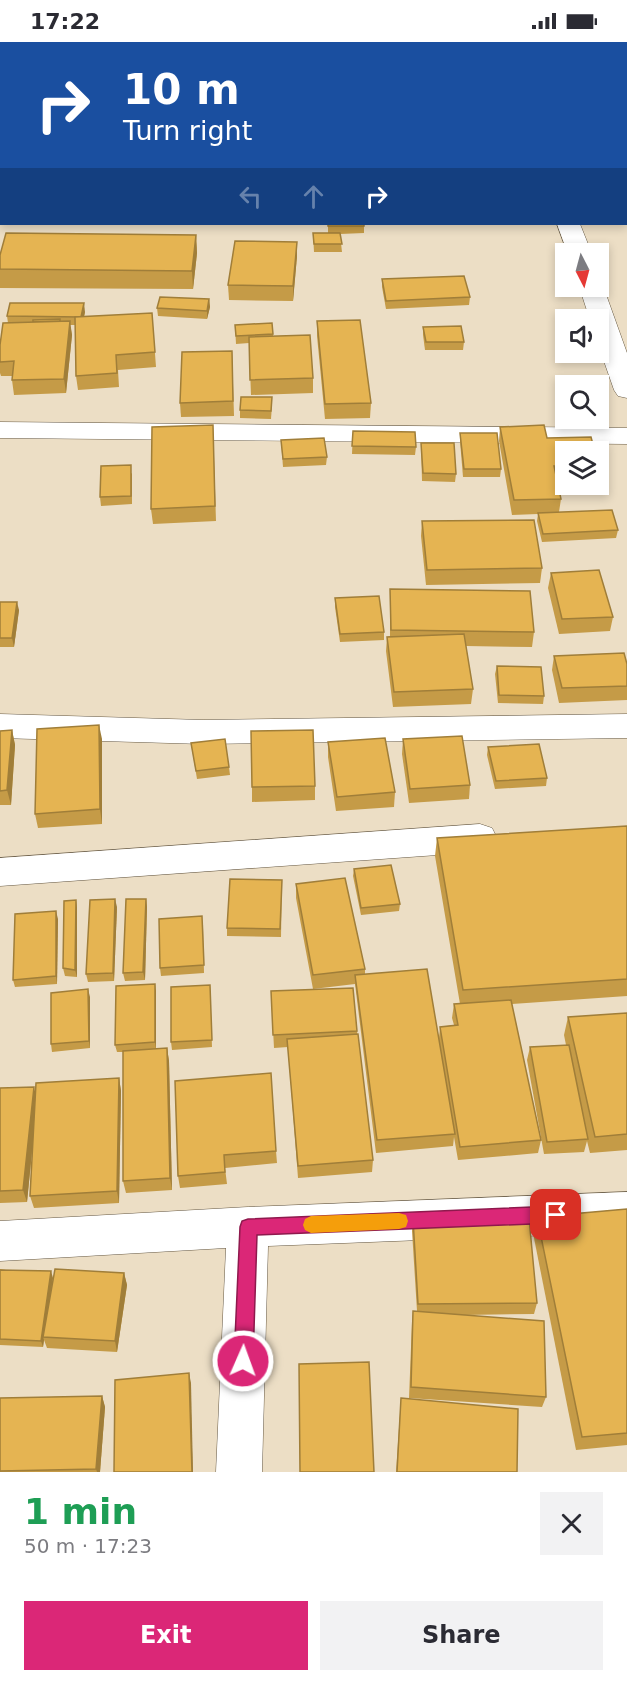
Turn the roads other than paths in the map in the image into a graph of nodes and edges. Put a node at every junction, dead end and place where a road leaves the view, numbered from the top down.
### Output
1 (569, 225) edge
2 (576, 243) edge
3 (595, 297) edge
4 (627, 390) edge
5 (0, 430) edge
6 (627, 436) edge
7 (0, 726) edge
8 (627, 726) edge
9 (509, 836) edge
10 (0, 872) edge
11 (627, 1212) edge
12 (248, 1227) junction
13 (0, 1241) edge
14 (239, 1472) edge

1 - 2 main road
3 - 4 main road
5 - 6 main road
7 - 8 main road
9 - 10 main road
11 - 12 main road
12 - 13 main road
12 - 14 main road

